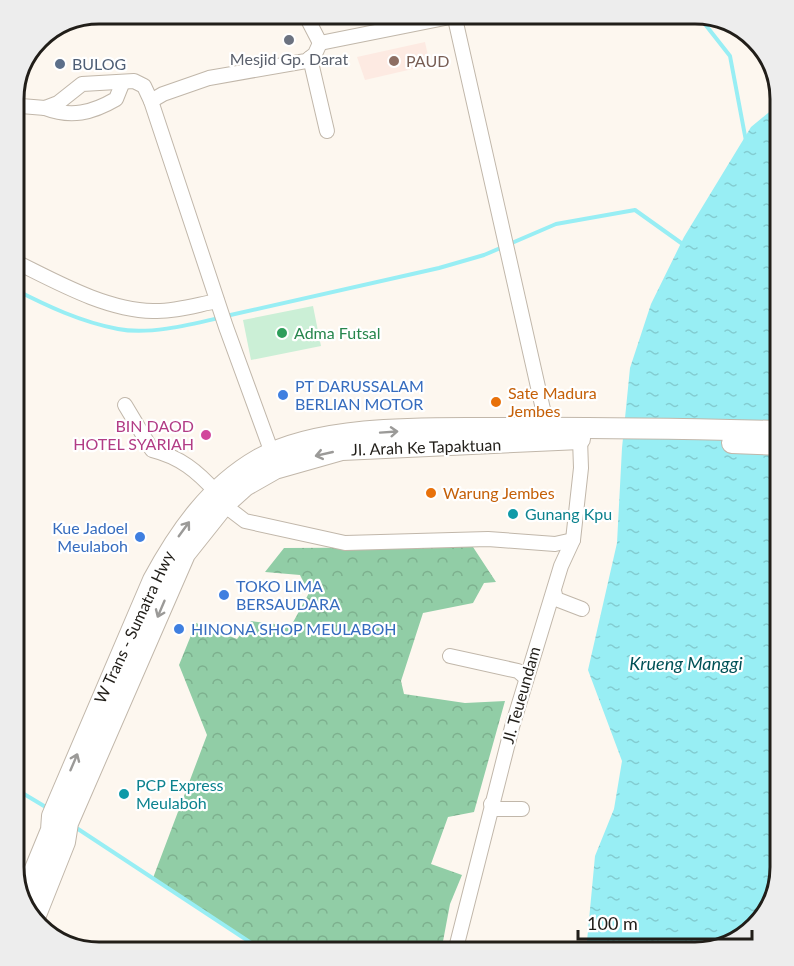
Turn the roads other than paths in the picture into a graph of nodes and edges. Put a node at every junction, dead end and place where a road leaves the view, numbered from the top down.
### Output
1 (310, 24) edge
2 (411, 24) edge
3 (456, 24) edge
4 (320, 43) junction
5 (310, 58) junction
6 (122, 84) junction
7 (151, 102) junction
8 (24, 106) edge
9 (45, 108) junction
10 (327, 131) dead end
11 (24, 266) edge
12 (218, 304) junction
13 (126, 405) dead end
14 (547, 427) junction
15 (770, 431) edge
16 (575, 433) junction
17 (770, 444) edge
18 (272, 453) junction
19 (220, 498) junction
20 (573, 540) junction
21 (558, 598) junction
22 (582, 609) dead end
23 (450, 656) dead end
24 (518, 673) junction
25 (495, 808) junction
26 (522, 809) dead end
27 (31, 898) edge
28 (458, 942) edge

1 - 4 street
2 - 4 street
3 - 14 street
4 - 5 street
5 - 7 street
5 - 10 street
6 - 7 street
6 - 9 street
6 - 9 street
7 - 12 street
8 - 9 street
11 - 12 street
12 - 18 street
13 - 19 street
14 - 16 highway, W Trans - Sumatra Hwy
18 -> 14 highway, W Trans - Sumatra Hwy
15 - 16 highway
16 - 17 highway
16 -> 19 highway, JI. Arah Ke Tapaktuan
16 - 20 street, JI. Teueundam
18 - 19 highway, W Trans - Sumatra Hwy
19 - 20 street
19 - 27 highway, W Trans - Sumatra Hwy
20 - 21 street, JI. Teueundam
21 - 22 street
21 - 24 street, JI. Teueundam
23 - 24 street
24 - 25 street, JI. Teueundam
25 - 26 street
25 - 28 street, JI. Teueundam

